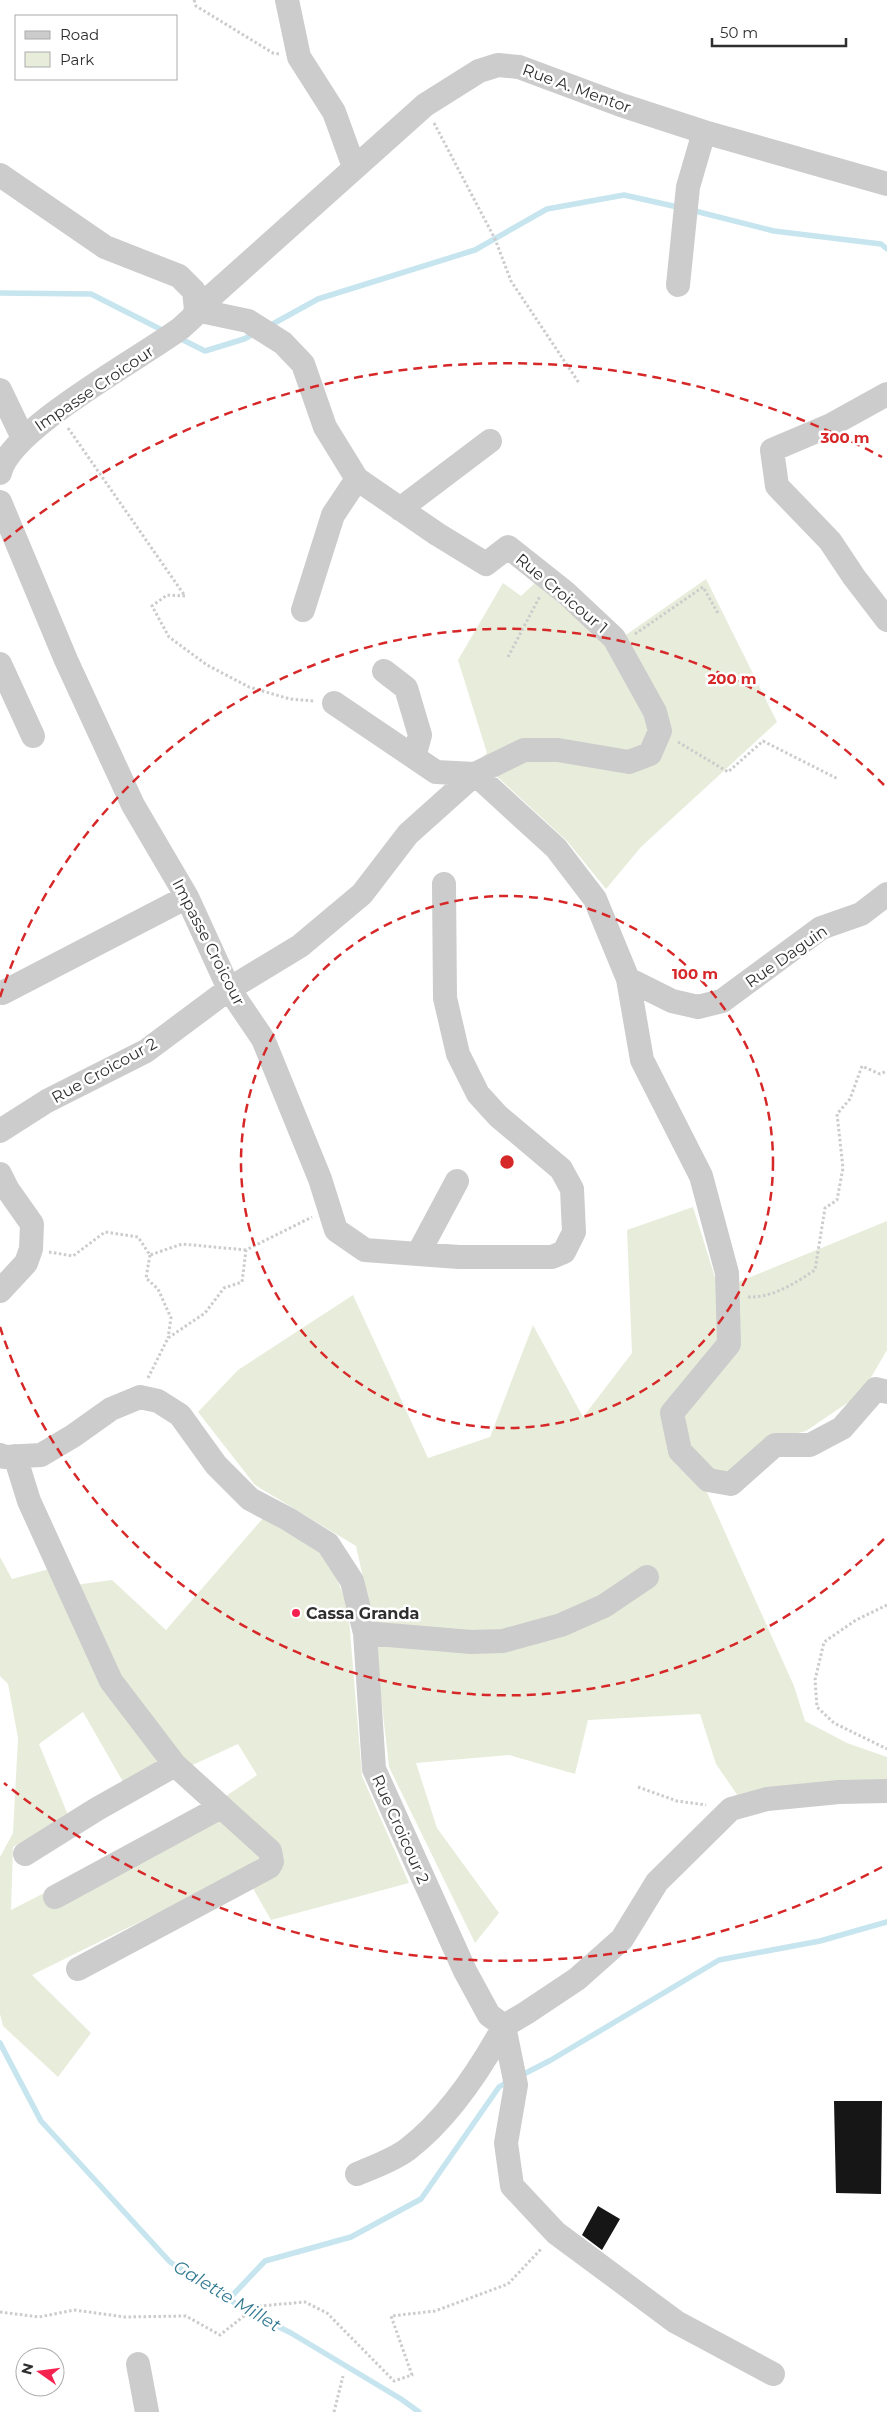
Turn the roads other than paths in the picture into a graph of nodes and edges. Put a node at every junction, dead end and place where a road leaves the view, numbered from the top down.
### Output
1 (287, 0) edge
2 (704, 132) junction
3 (354, 167) junction
4 (0, 175) edge
5 (887, 184) edge
6 (678, 285) dead end
7 (196, 310) junction
8 (0, 390) edge
9 (887, 394) edge
10 (23, 438) junction
11 (490, 441) dead end
12 (0, 473) edge
13 (357, 479) junction
14 (0, 502) edge
15 (400, 509) junction
16 (5, 528) edge
17 (303, 610) dead end
18 (887, 620) edge
19 (0, 664) edge
20 (384, 671) dead end
21 (334, 704) road end
22 (33, 736) dead end
23 (414, 757) junction
24 (475, 774) junction
25 (444, 884) dead end
26 (887, 894) edge
27 (188, 897) junction
28 (628, 978) junction
29 (229, 989) junction
30 (2, 993) dead end
31 (0, 1131) edge
32 (0, 1174) edge
33 (458, 1181) dead end
34 (418, 1254) junction
35 (0, 1291) edge
36 (887, 1392) edge
37 (7, 1456) edge
38 (647, 1577) dead end
39 (365, 1633) junction
40 (175, 1765) junction
41 (887, 1791) edge
42 (221, 1807) junction
43 (25, 1854) dead end
44 (55, 1896) dead end
45 (78, 1969) dead end
46 (504, 2026) junction
47 (357, 2174) dead end
48 (138, 2364) dead end
49 (773, 2374) dead end
50 (147, 2412) edge

1 - 3 street
2 - 3 street, Rue A. Mentor
2 - 5 street, Rue A. Mentor
2 - 6 street
3 - 7 street, Rue A. Mentor
4 - 7 street
7 - 10 street, Impasse Croicour
7 - 13 street, Rue Croicour 1
8 - 10 street
9 - 18 street
10 - 12 street, Impasse Croicour
11 - 15 street
13 - 15 street, Rue Croicour 1
13 - 17 street
14 - 16 street, Impasse Croicour
15 - 24 street, Rue Croicour 1
16 - 27 street, Impasse Croicour
19 - 22 street
20 - 23 street
21 - 23 street
23 - 24 street
24 - 28 street
24 - 29 street
25 - 34 street, Impasse Croicour
26 - 28 street, Rue Daguin
27 - 29 street, Impasse Croicour
27 - 30 street
28 - 36 street
29 - 31 street, Rue Croicour 2
29 - 34 street, Impasse Croicour
32 - 35 street
33 - 34 street
37 - 39 street, Rue Croicour 2
37 - 40 street
38 - 39 street
39 - 46 street, Rue Croicour 2
40 - 42 street
40 - 43 street
41 - 46 street
42 - 44 street
42 - 45 street
46 - 47 street
46 - 49 street
48 - 50 street

